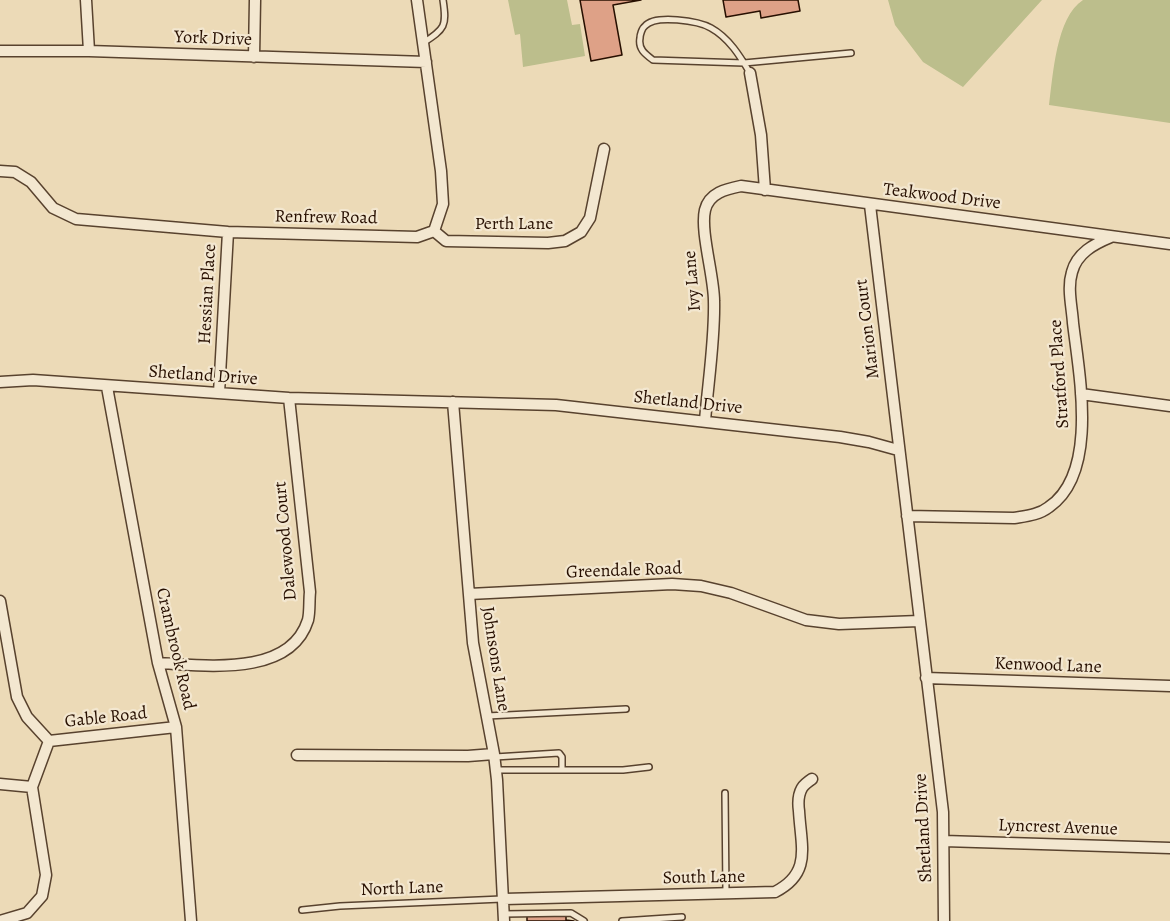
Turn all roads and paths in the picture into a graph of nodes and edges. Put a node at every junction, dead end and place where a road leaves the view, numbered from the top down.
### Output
1 (86, 0) edge
2 (255, 0) edge
3 (417, 0) edge
4 (443, 0) edge
5 (423, 43) junction
6 (0, 51) edge
7 (89, 51) junction
8 (851, 53) dead end
9 (254, 57) junction
10 (426, 62) junction
11 (747, 68) junction
12 (604, 149) dead end
13 (0, 171) edge
14 (765, 190) junction
15 (870, 205) junction
16 (434, 231) junction
17 (228, 232) junction
18 (1114, 236) junction
19 (1170, 244) edge
20 (0, 382) edge
21 (107, 387) junction
22 (219, 393) junction
23 (1081, 394) junction
24 (289, 398) junction
25 (453, 402) junction
26 (1170, 406) edge
27 (705, 421) junction
28 (898, 450) junction
29 (907, 516) junction
30 (469, 594) junction
31 (0, 601) edge
32 (919, 621) junction
33 (2, 628) edge
34 (158, 663) junction
35 (926, 678) junction
36 (1170, 686) edge
37 (626, 709) dead end
38 (487, 716) junction
39 (176, 727) junction
40 (49, 741) junction
41 (297, 755) dead end
42 (494, 755) junction
43 (649, 766) dead end
44 (496, 770) junction
45 (562, 770) junction
46 (812, 779) dead end
47 (0, 784) edge
48 (32, 787) junction
49 (725, 793) dead end
50 (944, 841) junction
51 (1170, 848) edge
52 (726, 894) junction
53 (504, 898) junction
54 (302, 910) dead end
55 (682, 917) dead end
56 (504, 918) edge
57 (0, 921) edge
58 (191, 921) edge
59 (584, 921) edge
60 (622, 921) edge
61 (944, 921) edge

1 - 7 street
2 - 9 street
3 - 5 street
4 - 5 lane
5 - 10 street
6 - 7 street, York Drive
7 - 9 street, York Drive
8 - 11 lane
9 - 10 street, York Drive
10 - 16 street
11 - 11 lane
11 - 14 street
12 - 16 street, Perth Lane
13 - 17 street, Renfrew Road
14 - 15 street, Teakwood Drive
14 - 27 street, Ivy Lane
15 - 18 street, Teakwood Drive
15 - 28 street, Marion Court
16 - 17 street, Renfrew Road
17 - 22 street, Hessian Place
18 - 19 street
18 - 23 street, Stratford Place
20 - 21 street, Shetland Drive
21 - 22 street, Shetland Drive
21 - 34 street, Crambrook Road
22 - 24 street, Shetland Drive
23 - 26 street
23 - 29 street, Stratford Place
24 - 25 street, Shetland Drive
24 - 34 street, Dalewood Court
25 - 27 street, Shetland Drive
25 - 30 street, Johnsons Lane
27 - 28 street, Shetland Drive
28 - 29 street, Shetland Drive
29 - 32 street, Shetland Drive
30 - 32 street, Greendale Road
30 - 38 street, Johnsons Lane
31 - 33 street, Gable Road
32 - 35 street, Shetland Drive
33 - 40 street, Gable Road
34 - 39 street, Crambrook Road
35 - 36 street, Kenwood Lane
35 - 50 street, Shetland Drive
37 - 38 lane
38 - 42 street, Johnsons Lane
39 - 40 street, Gable Road
39 - 58 street, Crambrook Road
40 - 48 street
41 - 42 street
42 - 44 street, Johnsons Lane
42 - 45 lane
43 - 45 lane
44 - 45 lane
44 - 53 street, Johnsons Lane
46 - 52 street, South Lane
47 - 48 street
48 - 57 street
49 - 52 lane
50 - 51 street, Lyncrest Avenue
50 - 61 street, Shetland Drive
52 - 53 street, South Lane
53 - 54 lane, North Lane
53 - 56 street, Johnsons Lane
55 - 60 lane
56 - 59 lane

